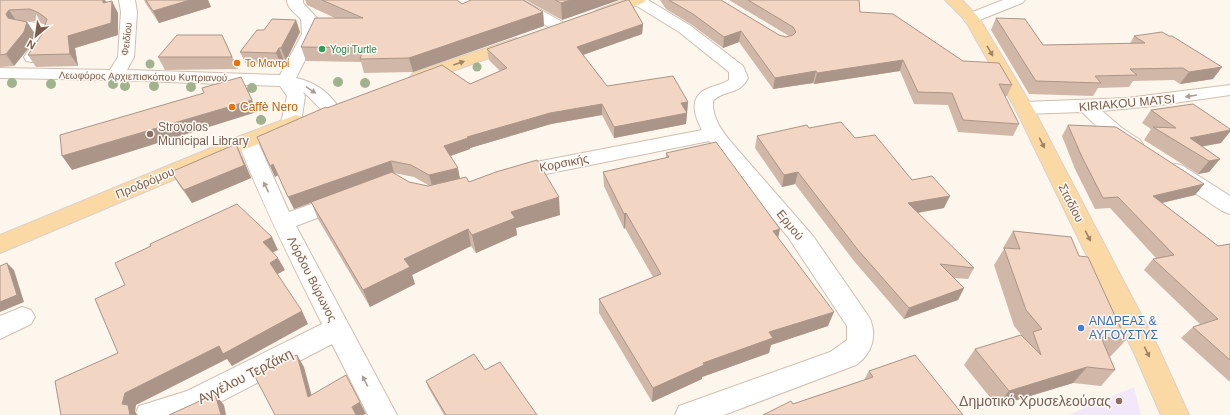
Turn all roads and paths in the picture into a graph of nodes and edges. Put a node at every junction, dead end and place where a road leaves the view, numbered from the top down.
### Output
1 (127, 0) edge
2 (295, 0) edge
3 (512, 0) edge
4 (638, 0) edge
5 (953, 0) edge
6 (1018, 0) edge
7 (971, 18) junction
8 (574, 22) junction
9 (23, 26) edge
10 (0, 73) edge
11 (20, 74) junction
12 (115, 75) junction
13 (286, 81) junction
14 (405, 82) edge
15 (1230, 90) edge
16 (338, 106) joint
17 (1088, 107) junction
18 (1024, 108) junction
19 (291, 123) junction
20 (714, 134) junction
21 (247, 140) junction
22 (491, 180) edge
23 (362, 193) edge
24 (1230, 206) edge
25 (284, 222) junction
26 (0, 244) edge
27 (338, 329) junction
28 (1177, 414) edge
29 (149, 415) edge
30 (383, 415) edge
31 (689, 415) edge

1 - 12 street, Φειδίου
2 - 13 street
3 - 8 street
4 - 8 main road
4 - 20 street, Ερμού
5 - 7 main road, Σταδίου
6 - 7 street
7 -> 18 main road, Σταδίου
14 -> 8 main road
9 - 11 street
10 - 11 street, Λεωφόρος Αρχιεπισκόπου Κυπριανού
11 - 12 street, Λεωφόρος Αρχιεπισκόπου Κυπριανού
12 - 13 street, Λεωφόρος Αρχιεπισκόπου Κυπριανού
13 -> 16 street, Λεωφόρος Αρχιεπισκόπου Κυπριανού
13 - 19 street
15 -> 17 street, KIRIAKOU MATSI
16 - 19 main road, Λεωφόρος Αρχιεπισκόπου Κυπριανού
17 - 18 street, KIRIAKOU MATSI
17 - 24 street
18 -> 28 main road, Σταδίου
19 - 21 main road, Προδρόμου
20 - 22 street, Κορσικής
20 - 31 street, Ερμού
25 -> 21 street, Λόρδου Βύρωνος
21 - 26 main road, Προδρόμου
23 - 25 street
25 - 27 street, Λόρδου Βύρωνος
27 - 29 street, Αγγέλου Τερζάκη
30 -> 27 street, Λόρδου Βύρωνος

